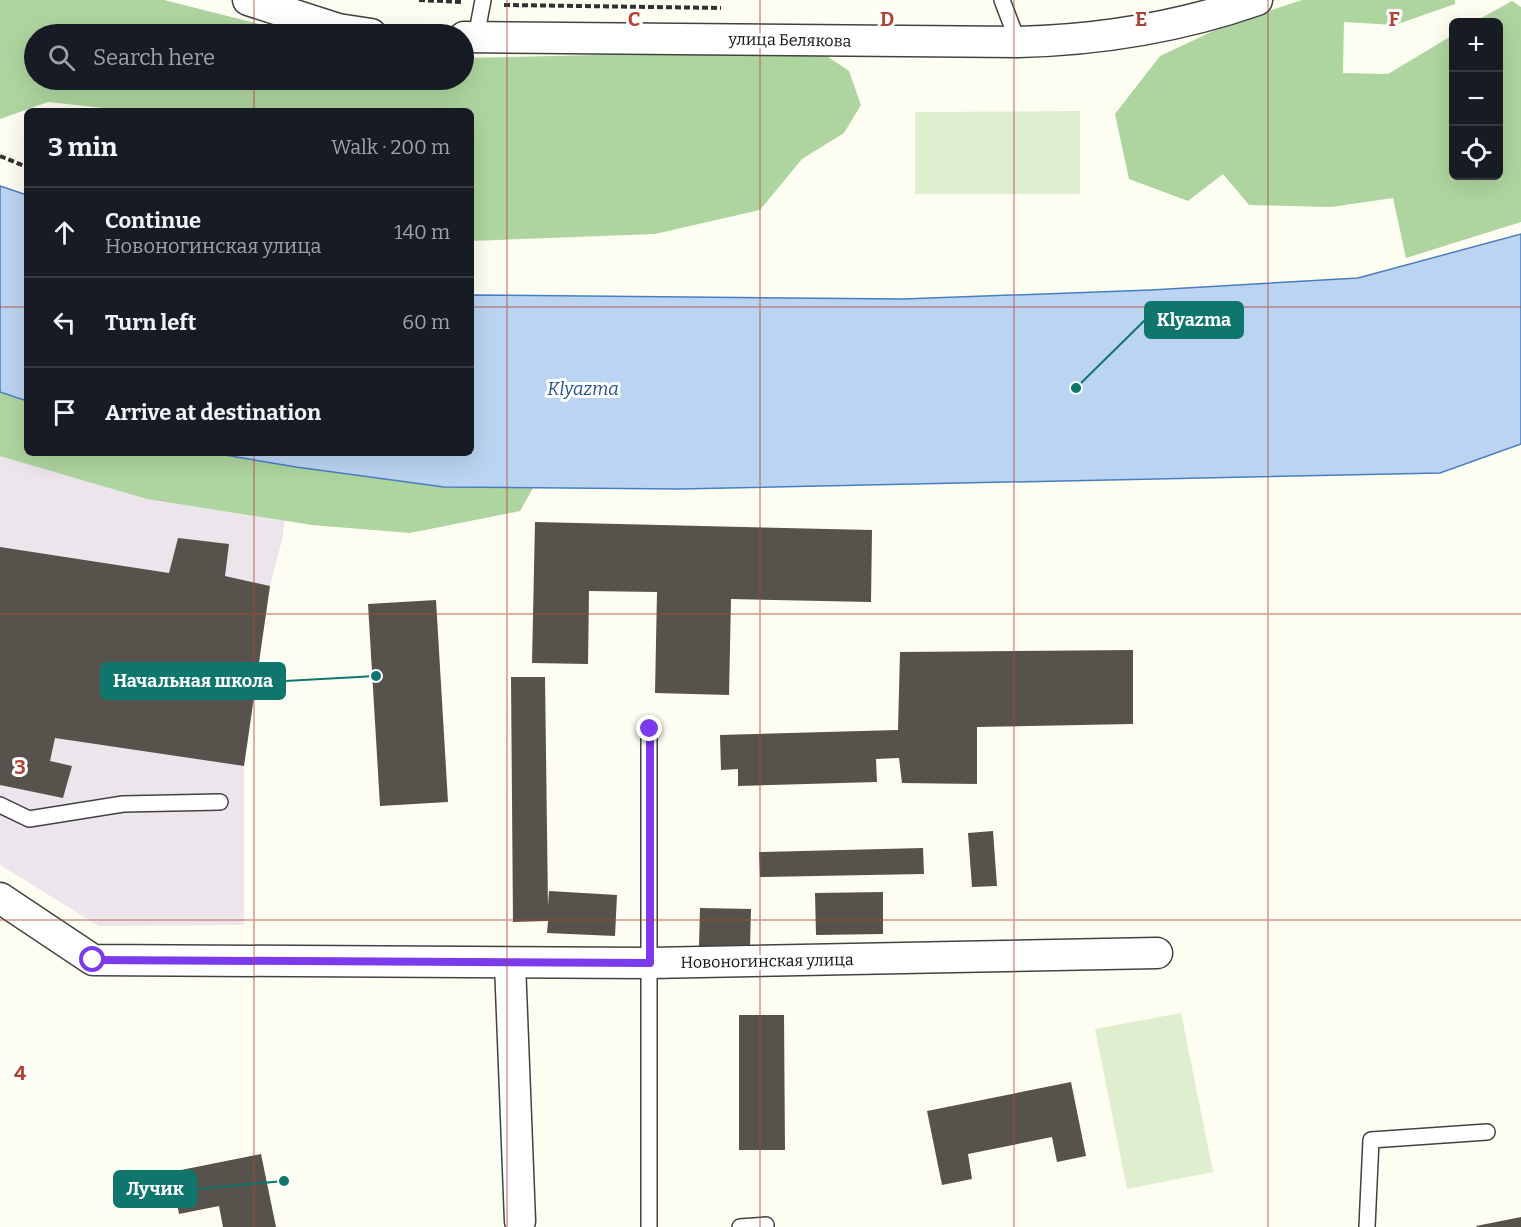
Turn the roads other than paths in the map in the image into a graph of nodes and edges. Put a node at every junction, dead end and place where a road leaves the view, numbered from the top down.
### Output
1 (248, 0) edge
2 (1002, 0) edge
3 (483, 2) edge
4 (1242, 2) edge
5 (322, 24) edge
6 (474, 26) edge
7 (474, 37) edge
8 (1018, 42) junction
9 (650, 729) dead end
10 (220, 802) dead end
11 (0, 805) edge
12 (0, 898) edge
13 (1157, 953) dead end
14 (510, 963) junction
15 (650, 963) junction
16 (1487, 1132) dead end
17 (520, 1221) dead end
18 (649, 1227) edge
19 (740, 1227) edge
20 (766, 1227) edge
21 (1367, 1227) edge

1 - 5 street
2 - 8 lane
3 - 6 lane
4 - 8 street, улица Белякова
7 - 8 street, улица Белякова
9 - 15 lane
10 - 11 lane
12 - 14 street, Новоногинская улица
13 - 15 street, Новоногинская улица
14 - 15 street, Новоногинская улица
14 - 17 street
15 - 18 lane
16 - 21 lane
19 - 20 lane

